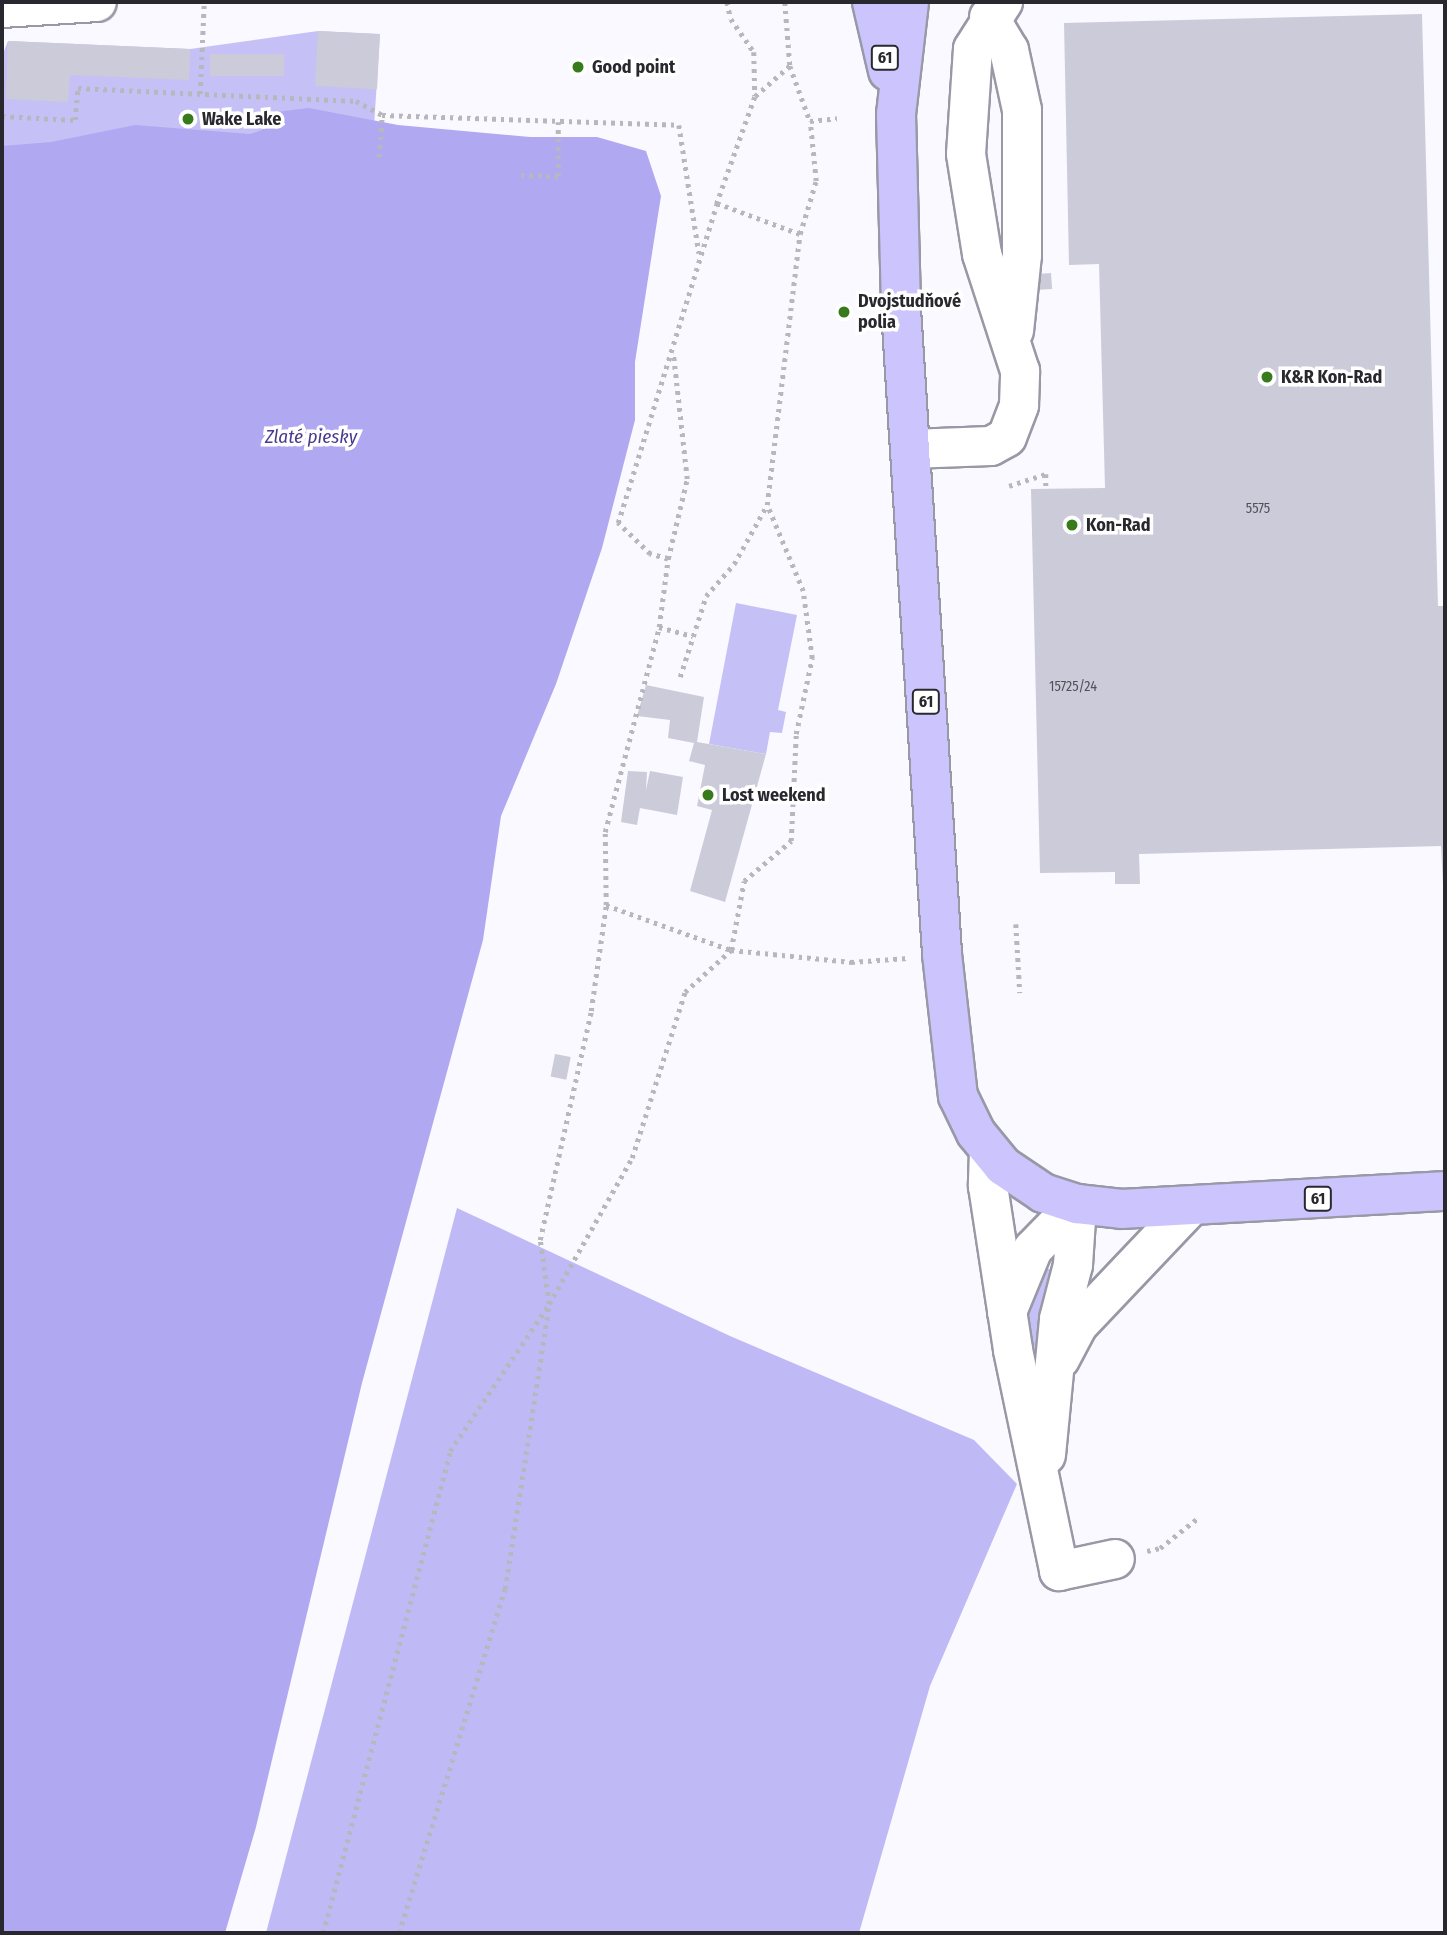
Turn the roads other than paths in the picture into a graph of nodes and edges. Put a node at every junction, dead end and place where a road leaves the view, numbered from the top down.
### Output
1 (97, 2) edge
2 (872, 2) edge
3 (909, 2) edge
4 (2, 8) edge
5 (996, 9) edge
6 (896, 114) junction
7 (1013, 340) junction
8 (909, 449) junction
9 (989, 1151) junction
10 (1445, 1191) edge
11 (1077, 1204) junction
12 (1191, 1206) junction
13 (1006, 1312) junction
14 (1055, 1367) junction
15 (1042, 1491) junction
16 (1115, 1559) road end

1 - 4 lane
2 - 6 main road, 61
3 - 6 main road, 61
5 - 7 lane
5 - 7 lane
6 - 8 main road, 61
7 - 8 lane
8 - 9 main road, 61
9 - 11 main road, 61
9 - 13 lane
10 - 12 main road, 61
11 - 12 main road, 61
11 - 13 lane
11 - 14 lane
12 - 14 lane
13 - 15 lane
14 - 15 lane
15 - 16 lane

